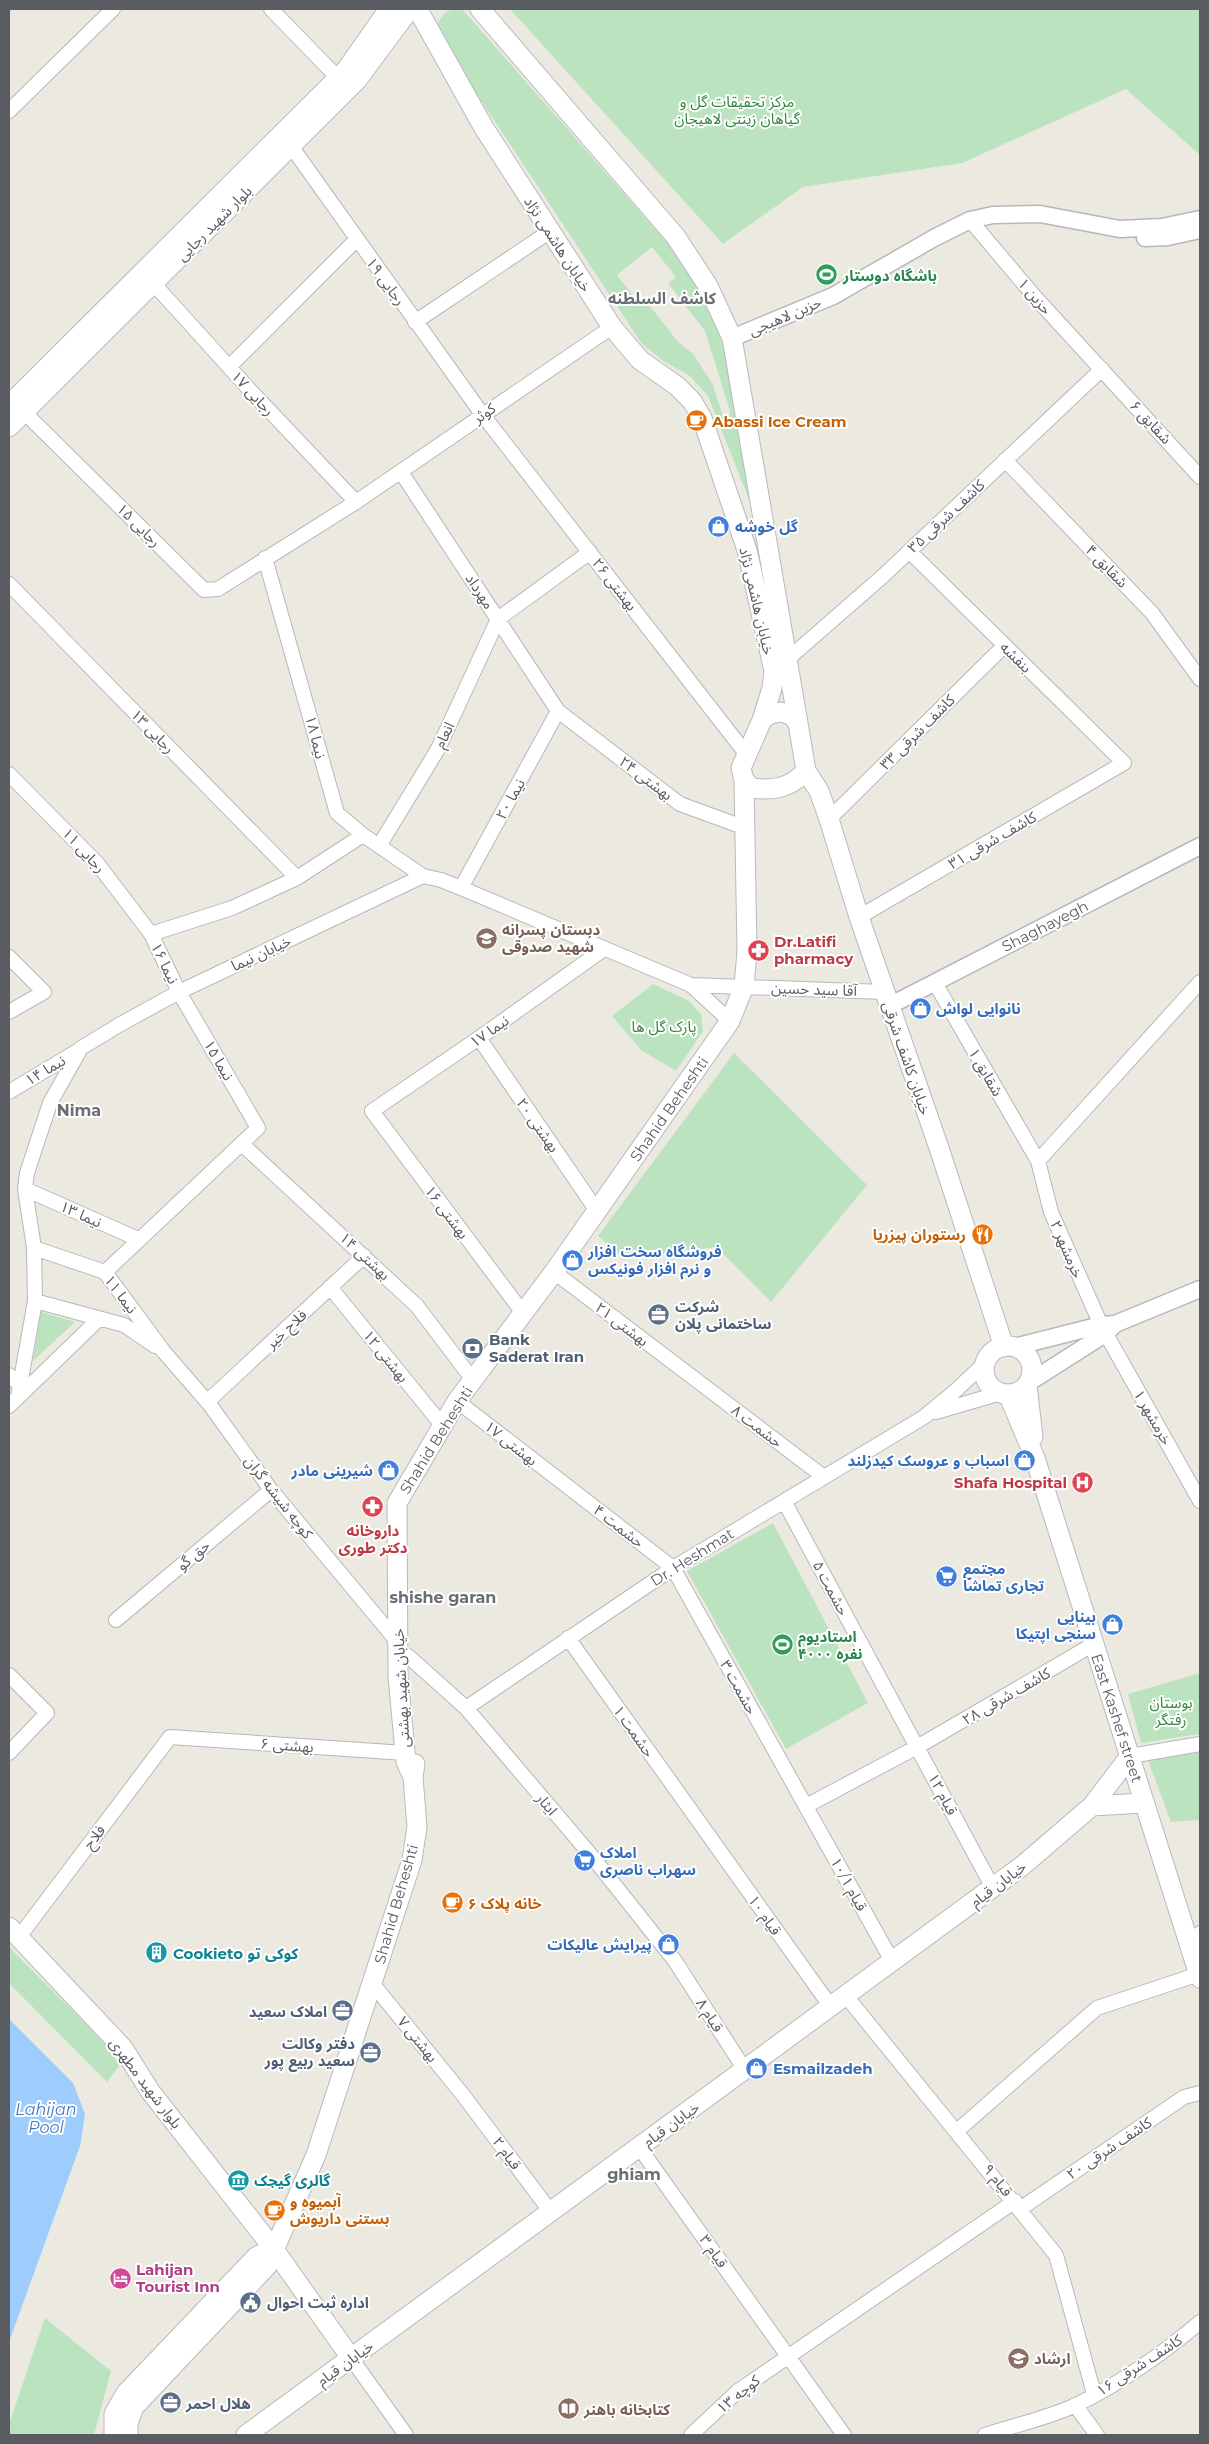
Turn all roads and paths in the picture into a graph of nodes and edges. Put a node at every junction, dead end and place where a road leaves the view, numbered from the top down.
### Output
1 (113, 9) edge
2 (271, 9) edge
3 (389, 9) edge
4 (414, 9) edge
5 (480, 9) edge
6 (377, 41) junction
7 (338, 78) junction
8 (9, 111) edge
9 (291, 146) junction
10 (1200, 219) edge
11 (970, 220) junction
12 (1200, 230) edge
13 (549, 232) junction
14 (356, 240) junction
15 (153, 283) junction
16 (415, 322) junction
17 (612, 327) junction
18 (732, 338) junction
19 (229, 367) junction
20 (1102, 369) junction
21 (16, 409) edge
22 (482, 414) junction
23 (9, 427) edge
24 (1005, 460) junction
25 (401, 472) junction
26 (1200, 477) edge
27 (356, 502) junction
28 (909, 551) junction
29 (590, 552) junction
30 (265, 558) junction
31 (9, 584) edge
32 (498, 619) junction
33 (1004, 646) junction
34 (781, 666) junction
35 (1200, 679) edge
36 (558, 711) junction
37 (762, 720) junction
38 (798, 723) junction
39 (747, 755) junction
40 (1124, 763) joint
41 (806, 771) junction
42 (9, 774) edge
43 (744, 780) junction
44 (829, 818) junction
45 (743, 827) junction
46 (363, 835) junction
47 (379, 846) junction
48 (1200, 846) edge
49 (423, 876) junction
50 (297, 878) junction
51 (461, 888) junction
52 (859, 916) junction
53 (151, 934) junction
54 (604, 949) junction
55 (9, 957) edge
56 (1200, 982) edge
57 (935, 984) junction
58 (691, 985) junction
59 (744, 986) junction
60 (179, 992) junction
61 (887, 999) junction
62 (9, 1012) edge
63 (730, 1021) junction
64 (479, 1038) junction
65 (81, 1048) junction
66 (9, 1092) edge
67 (372, 1111) joint
68 (243, 1145) junction
69 (1038, 1161) junction
70 (25, 1189) junction
71 (598, 1210) junction
72 (138, 1239) junction
73 (34, 1248) junction
74 (364, 1256) junction
75 (105, 1272) junction
76 (554, 1272) junction
77 (330, 1287) junction
78 (1200, 1289) edge
79 (36, 1300) junction
80 (523, 1313) junction
81 (100, 1319) junction
82 (1107, 1328) junction
83 (1009, 1347) junction
84 (164, 1352) junction
85 (985, 1363) junction
86 (9, 1374) edge
87 (690, 1376) joint
88 (473, 1380) junction
89 (1028, 1384) junction
90 (1004, 1394) junction
91 (16, 1396) edge
92 (457, 1401) junction
93 (207, 1402) junction
94 (924, 1417) junction
95 (442, 1425) junction
96 (1035, 1458) junction
97 (824, 1477) junction
98 (565, 1484) joint
99 (271, 1490) junction
100 (784, 1501) junction
101 (1200, 1501) edge
102 (673, 1568) junction
103 (399, 1598) junction
104 (116, 1620) dead end
105 (568, 1638) junction
106 (396, 1640) junction
107 (1094, 1644) junction
108 (408, 1656) junction
109 (9, 1675) edge
110 (892, 1700) joint
111 (466, 1708) junction
112 (170, 1737) joint
113 (1200, 1744) edge
114 (917, 1747) junction
115 (9, 1753) edge
116 (405, 1753) junction
117 (1130, 1756) junction
118 (413, 1777) junction
119 (1144, 1803) junction
120 (806, 1806) junction
121 (1092, 1806) junction
122 (700, 1824) joint
123 (993, 1888) junction
124 (14, 1932) edge
125 (1200, 1932) edge
126 (1192, 1951) junction
127 (675, 1961) joint
128 (892, 1962) junction
129 (1200, 1976) edge
130 (372, 1984) junction
131 (846, 1996) junction
132 (831, 2007) junction
133 (745, 2070) junction
134 (1200, 2093) edge
135 (464, 2095) joint
136 (957, 2131) junction
137 (639, 2147) junction
138 (1017, 2205) junction
139 (551, 2212) junction
140 (274, 2248) junction
141 (1200, 2322) edge
142 (788, 2356) junction
143 (351, 2358) junction
144 (1094, 2394) junction
145 (1075, 2405) junction
146 (114, 2435) edge
147 (128, 2435) edge
148 (246, 2435) edge
149 (406, 2435) edge
150 (691, 2435) edge
151 (844, 2435) edge
152 (985, 2435) edge
153 (1097, 2435) edge

1 - 8 street
2 - 7 street
3 - 6 main road, بلوار شهید رجایی
4 - 6 main road, بلوار شهید رجایی
4 - 13 main road, خیابان هاشمی نژاد
5 - 18 main road
6 - 7 main road, بلوار شهید رجایی
6 - 9 main road, بلوار شهید رجایی
7 - 21 main road, بلوار شهید رجایی
9 - 14 street, رجایی ۱۹
9 - 15 main road, بلوار شهید رجایی
10 - 11 street, حزین لاهیجی
11 - 12 street, حزین لاهیجی
11 - 18 street, حزین لاهیجی
11 - 20 street, حزین ۱
13 - 16 street
13 - 17 main road, خیابان هاشمی نژاد
14 - 16 street, رجایی ۱۹
14 - 19 street
15 - 19 street, رجایی ۱۷
15 - 21 main road, بلوار شهید رجایی
16 - 22 street, رجایی ۱۹
17 - 22 street, کوثر
17 - 34 main road, خیابان هاشمی نژاد
18 - 34 main road
19 - 27 street, رجایی ۱۷
20 - 24 street, کاشف شرقی ۳۵
20 - 26 street, شقایق ۶
21 - 23 main road, بلوار شهید رجایی
21 - 30 street, رجایی ۱۵
22 - 25 street, کوثر
22 - 29 street, بهشتی ۲۶
24 - 28 street, کاشف شرقی ۳۵
24 - 35 street, شقایق ۴
25 - 27 street, کوثر
25 - 32 street, مهرداد
27 - 30 street, رجایی ۱۵
28 - 33 street, بنفشه
28 - 34 street, کاشف شرقی ۳۵
29 - 32 street
29 - 39 street, بهشتی ۲۶
30 - 46 street, نیما ۱۸
31 - 50 street, رجایی ۱۳
32 - 36 street, مهرداد
32 - 47 street, انعام
33 - 40 street, بنفشه
33 - 44 street, کاشف شرقی ۳۳
34 - 37 main road, خیابان هاشمی نژاد
34 - 38 main road
36 - 45 street, بهشتی ۲۴
36 - 51 street, نیما ۲۰
37 - 38 main road
37 - 39 main road
38 - 41 main road
39 - 43 main road
40 - 52 street, کاشف شرقی ۳۱
41 - 43 main road
41 - 44 main road, خیابان کاشف شرقی
42 - 53 street, رجایی ۱۱
43 - 45 main road, Shahid Beheshti
44 - 52 main road, خیابان کاشف شرقی
45 - 59 main road, Shahid Beheshti
46 - 47 street, نیما ۱۸
46 - 50 street
47 - 49 street, نیما ۱۸
48 - 57 street, Shaghayegh
49 - 51 street
49 - 60 street, خیابان نیما
50 - 53 street
51 - 54 street
52 - 61 main road, خیابان کاشف شرقی
53 - 60 street, نیما ۱۶
54 - 58 street
54 - 64 street, نیما ۱۷
55 - 62 street
56 - 69 street
57 - 61 street, Shaghayegh
57 - 69 street, شقایق ۱
58 - 59 street
58 - 63 street
59 - 61 street, آقا سید حسین
59 - 63 main road, Shahid Beheshti
60 - 65 street, خیابان نیما
60 - 68 street, نیما ۱۵
61 - 83 main road, خیابان کاشف شرقی
63 - 71 main road, Shahid Beheshti
64 - 67 street, نیما ۱۷
64 - 71 street, بهشتی ۲۰
65 - 66 street, نیما ۱۴
65 - 70 street, خیابان نیما
67 - 80 street, بهشتی ۱۶
68 - 72 street
68 - 74 street, بهشتی ۱۴
69 - 82 street, خرمشهر ۲
70 - 72 street, نیما ۱۳
70 - 73 street, خیابان نیما
71 - 76 main road, Shahid Beheshti
72 - 75 street
73 - 75 street, نیما ۱۱
73 - 79 street, خیابان نیما
74 - 77 street, فلاح خیر
74 - 88 street, بهشتی ۱۴
75 - 84 street, نیما ۱۱
76 - 80 main road, Shahid Beheshti
76 - 87 street, بهشتی ۲۱
77 - 93 street, فلاح خیر
77 - 95 street, بهشتی ۱۲
78 - 82 street
79 - 81 street
79 - 91 street, خیابان نیما
80 - 88 main road, Shahid Beheshti
81 - 84 street
81 - 91 street
82 - 83 street
82 - 89 street
82 - 101 street, خرمشهر ۱
83 - 85 main road
83 - 89 main road
84 - 93 street, کوچه شیشه گران
85 - 90 main road
85 - 94 street
86 - 91 street
87 - 97 street, حشمت ۸
88 - 92 main road, Shahid Beheshti
89 - 90 main road
89 - 96 main road
90 - 94 street
90 - 96 main road
92 - 95 main road, Shahid Beheshti
92 - 98 street, بهشتی ۱۷
93 - 99 street, کوچه شیشه گران
94 - 97 street, Dr. Heshmat
95 - 103 main road, Shahid Beheshti
96 - 107 main road, East Kashef street
97 - 100 street, Dr. Heshmat
98 - 102 street, حشمت ۴
99 - 104 street, حق گو
99 - 106 street, کوچه شیشه گران
100 - 102 street, Dr. Heshmat
100 - 110 street, حشمت ۵
102 - 105 street, Dr. Heshmat
102 - 120 street, حشمت ۳
103 - 106 main road, خیابان شهید بهشتی
103 - 108 main road, Shahid Beheshti
105 - 111 street, Dr. Heshmat
105 - 122 street, حشمت ۱
106 - 116 main road, خیابان شهید بهشتی
107 - 114 street, کاشف شرقی ۲۸
107 - 117 main road, East Kashef street
108 - 111 street, ایثار
108 - 118 main road, Shahid Beheshti
109 - 115 street
110 - 114 street, قیام ۱۲
111 - 127 street, ایثار
112 - 116 street, بهشتی ۶
112 - 124 street, فلاح
113 - 117 street
114 - 120 street, کاشف شرقی ۲۸
114 - 123 street, قیام ۱۲
116 - 118 main road, خیابان شهید بهشتی
117 - 119 main road, East Kashef street
117 - 121 main road, خیابان قیام
118 - 130 main road, Shahid Beheshti
119 - 121 main road
119 - 126 main road, East Kashef street
120 - 128 street, قیام ۱۰/۱
121 - 123 main road, خیابان قیام
122 - 132 street, قیام ۱۰
123 - 128 main road, خیابان قیام
124 - 140 main road, بلوار شهید مطهری
125 - 126 street
126 - 129 main road, East Kashef street
127 - 133 street, قیام ۸
128 - 131 main road, خیابان قیام
129 - 136 street
130 - 135 street, بهشتی ۷
130 - 140 main road, Shahid Beheshti
131 - 132 main road, خیابان قیام
131 - 136 street, قیام ۹
132 - 133 main road, خیابان قیام
133 - 137 main road, خیابان قیام
134 - 138 street, کاشف شرقی ۲۰
135 - 139 street, قیام ۲
136 - 138 street, قیام ۹
137 - 139 main road, خیابان قیام
137 - 142 street, قیام ۳
138 - 142 street, کاشف شرقی ۲۰
138 - 144 street, قیام ۹
139 - 143 main road, خیابان قیام
140 - 143 main road, بلوار شهید مطهری
140 - 146 main road
140 - 147 main road, Shahid Beheshti
141 - 144 street, کاشف شرقی ۱۶
142 - 150 street, کوچه ۱۳
142 - 151 street, قیام ۳
143 - 148 main road, خیابان قیام
143 - 149 street
144 - 145 street, کاشف شرقی ۱۶
145 - 152 street, کاشف شرقی ۱۶
145 - 153 street

